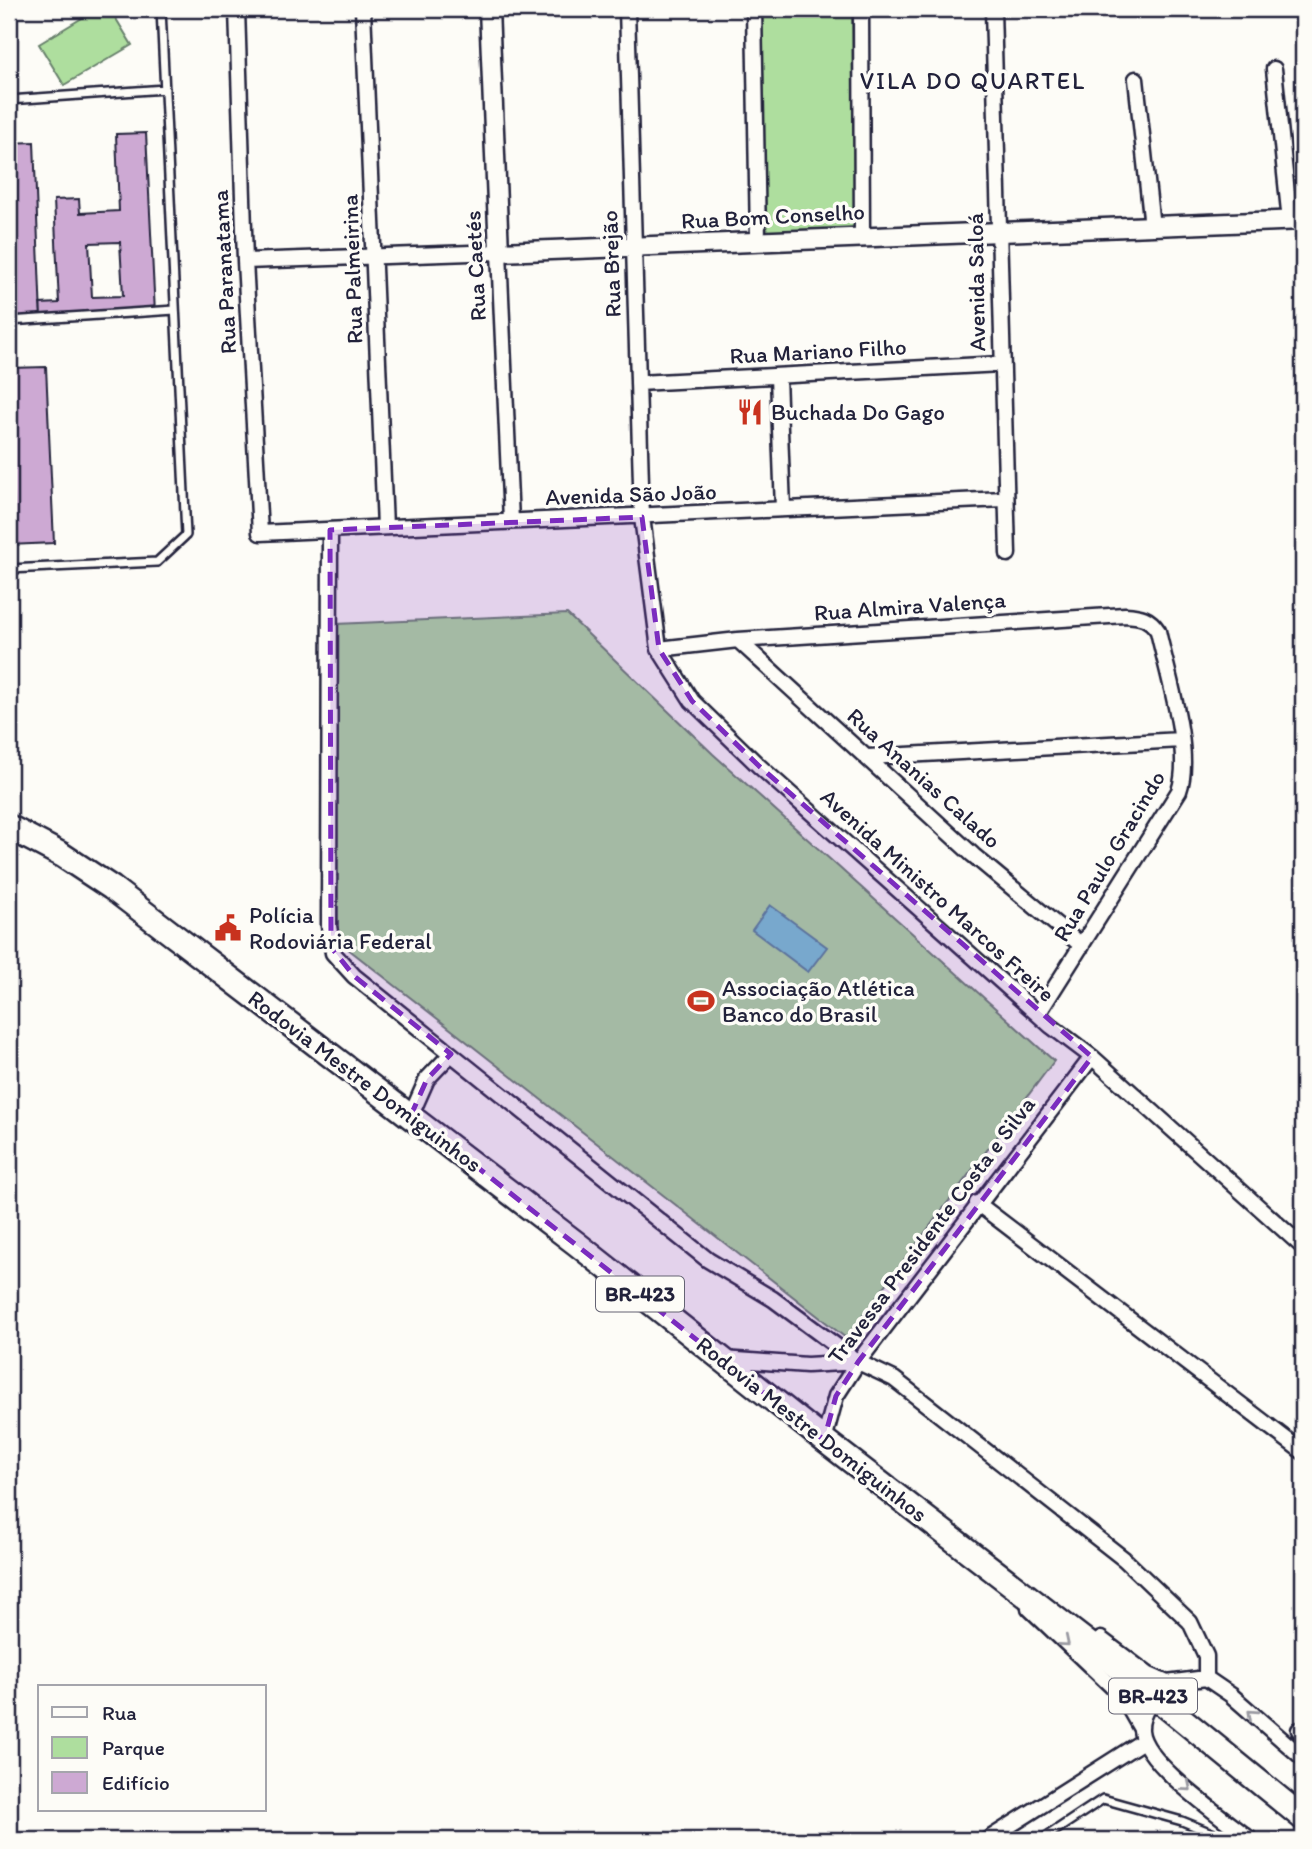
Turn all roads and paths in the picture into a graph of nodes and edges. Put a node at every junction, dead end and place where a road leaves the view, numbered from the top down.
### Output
1 (161, 9) edge
2 (237, 9) edge
3 (363, 9) edge
4 (489, 9) edge
5 (627, 9) edge
6 (754, 9) edge
7 (861, 9) edge
8 (993, 9) edge
9 (1274, 69) dead end
10 (1136, 79) dead end
11 (165, 89) junction
12 (9, 100) edge
13 (1297, 221) edge
14 (1152, 228) junction
15 (998, 234) junction
16 (862, 235) junction
17 (758, 240) junction
18 (632, 247) junction
19 (499, 252) junction
20 (374, 257) junction
21 (245, 261) junction
22 (175, 310) junction
23 (9, 321) edge
24 (1001, 364) junction
25 (778, 377) junction
26 (638, 383) junction
27 (1004, 499) junction
28 (783, 509) junction
29 (642, 517) junction
30 (511, 521) junction
31 (385, 527) junction
32 (330, 530) junction
33 (260, 533) joint
34 (1008, 554) dead end
35 (9, 569) edge
36 (1158, 631) joint
37 (738, 640) junction
38 (659, 649) junction
39 (1181, 740) junction
40 (868, 757) junction
41 (9, 827) edge
42 (1082, 946) junction
43 (1038, 1014) junction
44 (451, 1054) junction
45 (1092, 1057) junction
46 (411, 1115) junction
47 (977, 1203) junction
48 (1303, 1247) edge
49 (722, 1359) junction
50 (858, 1362) junction
51 (824, 1440) junction
52 (1303, 1452) edge
53 (1002, 1576) junction
54 (1206, 1678) junction
55 (1160, 1690) junction
56 (1142, 1735) junction
57 (1303, 1758) edge
58 (1303, 1818) edge
59 (987, 1840) edge
60 (1041, 1840) edge
61 (1229, 1840) edge
62 (1251, 1840) edge

1 - 11 lane
2 - 21 street, Rua Paranatama
3 - 20 street, Rua Palmeirina
4 - 19 street, Rua Caetés
5 - 18 street, Rua Brejão
6 - 17 street
7 - 16 street
8 - 15 street, Avenida Saloá
9 - 13 street
10 - 14 street
11 - 12 lane
11 - 22 lane
13 - 14 street, Rua Bom Conselho
14 - 15 street, Rua Bom Conselho
15 - 16 street, Rua Bom Conselho
15 - 24 street, Avenida Saloá
16 - 17 street, Rua Bom Conselho
17 - 18 street, Rua Bom Conselho
18 - 19 street, Rua Bom Conselho
18 - 26 street, Rua Brejão
19 - 20 street, Rua Bom Conselho
19 - 30 street, Rua Caetés
20 - 21 street, Rua Bom Conselho
20 - 31 street, Rua Palmeirina
21 - 33 street, Rua Paranatama
22 - 23 lane
22 - 35 lane
24 - 25 street, Rua Mariano Filho
24 - 27 street, Avenida Saloá
25 - 26 street, Rua Mariano Filho
25 - 28 street
26 - 29 street, Rua Brejão
27 - 28 street, Avenida São João
27 - 34 street, Avenida Saloá
28 - 29 street, Avenida São João
29 - 30 street, Avenida São João
29 - 38 street, Avenida Ministro Marcos Freire
30 - 31 street, Avenida São João
31 - 32 street, Avenida São João
32 - 33 street, Avenida São João
32 - 44 street
36 - 37 street, Rua Almira Valença
36 - 39 street, Rua Paulo Gracindo
37 - 38 street, Rua Almira Valença
37 - 40 street, Rua Ananias Calado
38 - 43 street, Avenida Ministro Marcos Freire
39 - 40 street
39 - 42 street, Rua Paulo Gracindo
40 - 42 street, Rua Ananias Calado
41 - 46 main road, Rodovia Mestre Domiguinhos / BR-423
42 - 43 street, Rua Paulo Gracindo
43 - 45 street, Avenida Ministro Marcos Freire
44 - 46 street
44 - 50 street
45 - 47 street, Travessa Presidente Costa e Silva
45 - 48 street, Avenida Ministro Marcos Freire
46 - 49 main road, Rodovia Mestre Domiguinhos / BR-423
47 - 50 street, Travessa Presidente Costa e Silva
47 - 52 street
49 - 50 street
49 - 51 main road, Rodovia Mestre Domiguinhos / BR-423
50 - 51 street, Travessa Presidente Costa e Silva
50 - 54 street
51 - 53 main road, Rodovia Mestre Domiguinhos / BR-423
53 - 55 main road, Rodovia Mestre Domiguinhos / BR-423
53 -> 56 street
54 - 55 street
57 -> 54 street
55 - 56 street
55 - 58 main road, Rodovia Mestre Domiguinhos / BR-423
56 - 59 street
56 -> 62 street
60 - 61 lane

